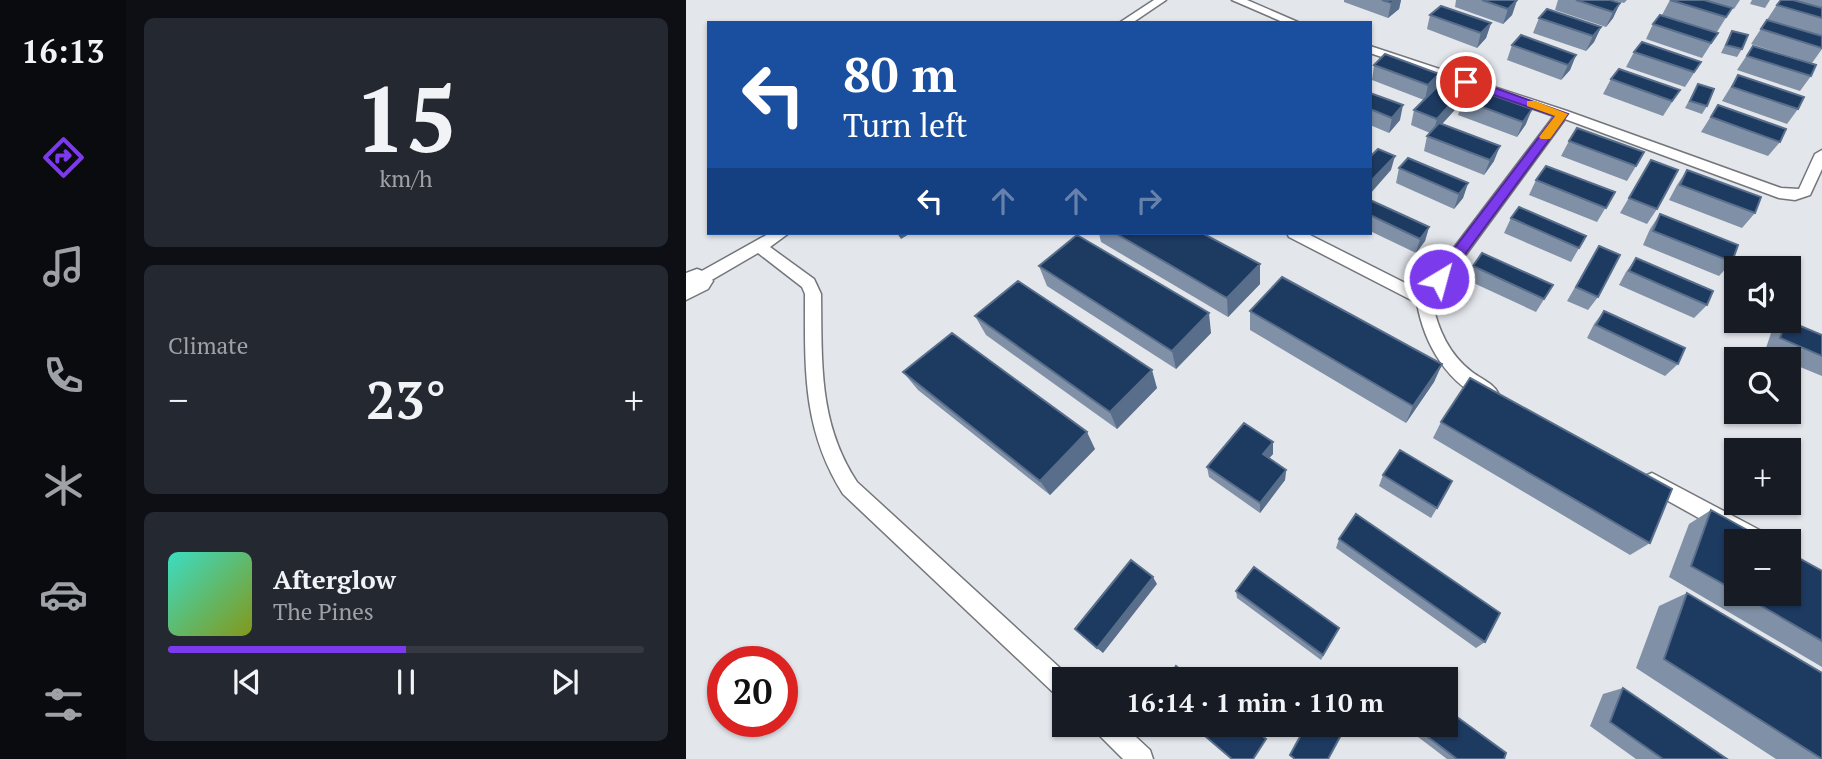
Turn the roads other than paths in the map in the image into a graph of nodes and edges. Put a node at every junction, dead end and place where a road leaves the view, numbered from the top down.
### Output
1 (1161, 0) edge
2 (1237, 0) edge
3 (1127, 21) edge
4 (1291, 21) edge
5 (1372, 50) edge
6 (1562, 114) junction
7 (1822, 154) edge
8 (779, 235) edge
9 (1298, 235) edge
10 (760, 247) junction
11 (692, 285) edge
12 (1424, 300) junction
13 (1504, 401) edge
14 (1638, 474) edge
15 (1738, 529) edge
16 (1052, 677) edge
17 (1118, 737) edge
18 (1141, 759) edge

1 - 3 lane
2 - 4 lane
5 - 6 lane
6 - 7 lane
6 - 12 lane
8 - 10 lane
9 - 12 lane
10 - 11 lane
10 - 16 lane
12 - 13 lane
14 - 15 lane
17 - 18 lane

